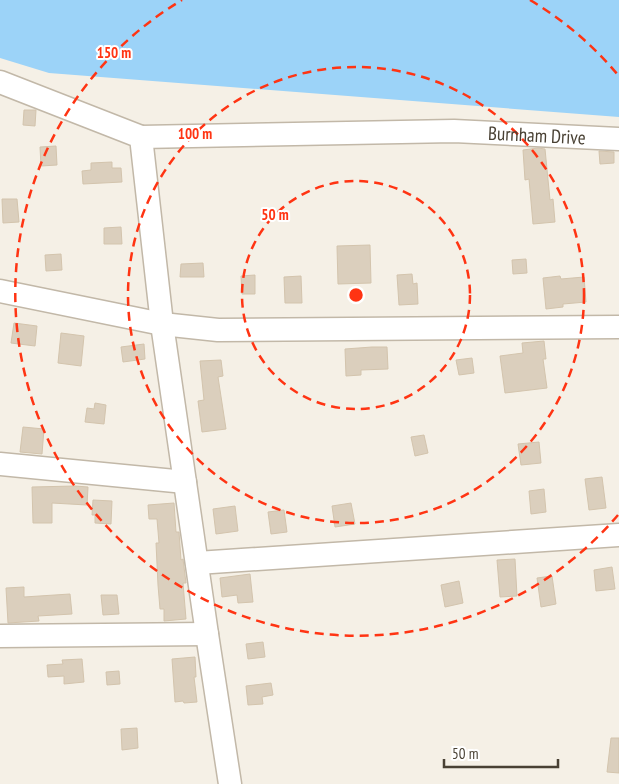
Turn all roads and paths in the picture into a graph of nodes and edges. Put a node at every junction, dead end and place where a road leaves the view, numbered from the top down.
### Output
1 (0, 82) edge
2 (141, 137) junction
3 (619, 139) edge
4 (0, 291) edge
5 (162, 324) junction
6 (619, 327) edge
7 (0, 464) edge
8 (185, 482) junction
9 (619, 535) edge
10 (197, 564) junction
11 (206, 634) junction
12 (0, 636) edge
13 (230, 784) edge

1 - 2 street
2 - 3 street, Burnham Drive
2 - 5 street
4 - 5 street
5 - 6 street
5 - 8 street
7 - 8 street
8 - 10 street
9 - 10 street
10 - 11 street
11 - 12 street
11 - 13 street

